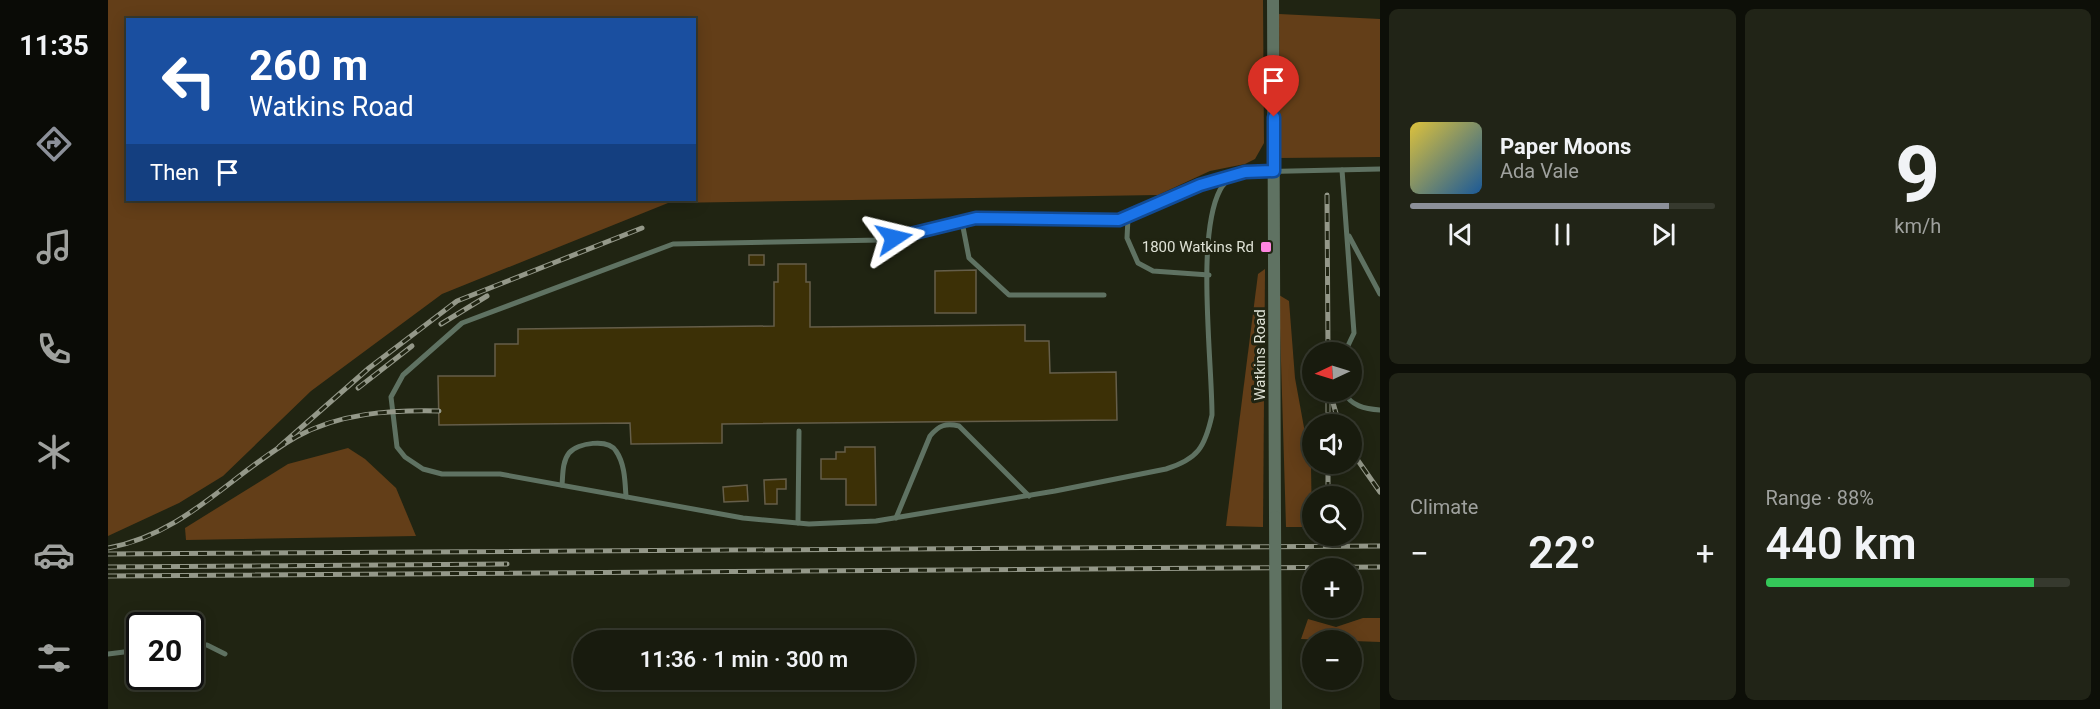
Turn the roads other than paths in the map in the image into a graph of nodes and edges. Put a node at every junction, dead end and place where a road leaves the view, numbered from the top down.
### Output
1 (1273, 0) edge
2 (1380, 169) edge
3 (1342, 170) junction
4 (1274, 171) junction
5 (1231, 177) junction
6 (1128, 218) junction
7 (962, 222) junction
8 (1347, 232) junction
9 (1209, 275) junction
10 (1380, 294) edge
11 (1104, 295) dead end
12 (1350, 342) edge
13 (1352, 402) edge
14 (1380, 410) edge
15 (799, 431) dead end
16 (562, 485) junction
17 (1029, 496) junction
18 (626, 497) junction
19 (896, 518) junction
20 (798, 523) junction
21 (204, 645) edge
22 (126, 652) edge
23 (108, 654) edge
24 (225, 654) dead end
25 (1276, 709) edge

1 - 4 street, Watkins Road
2 - 3 lane
3 - 4 lane
3 - 8 lane
4 - 5 lane
4 - 25 street, Watkins Road, bridge
5 - 6 lane
5 - 9 lane
6 - 7 lane
6 - 9 lane
7 - 11 lane
7 - 16 lane
8 - 10 lane
8 - 12 lane
9 - 17 lane
13 - 14 lane
15 - 20 lane
16 - 18 lane
16 - 18 lane
17 - 19 lane
17 - 19 lane
18 - 20 lane
19 - 20 lane
21 - 24 lane
22 - 23 lane

